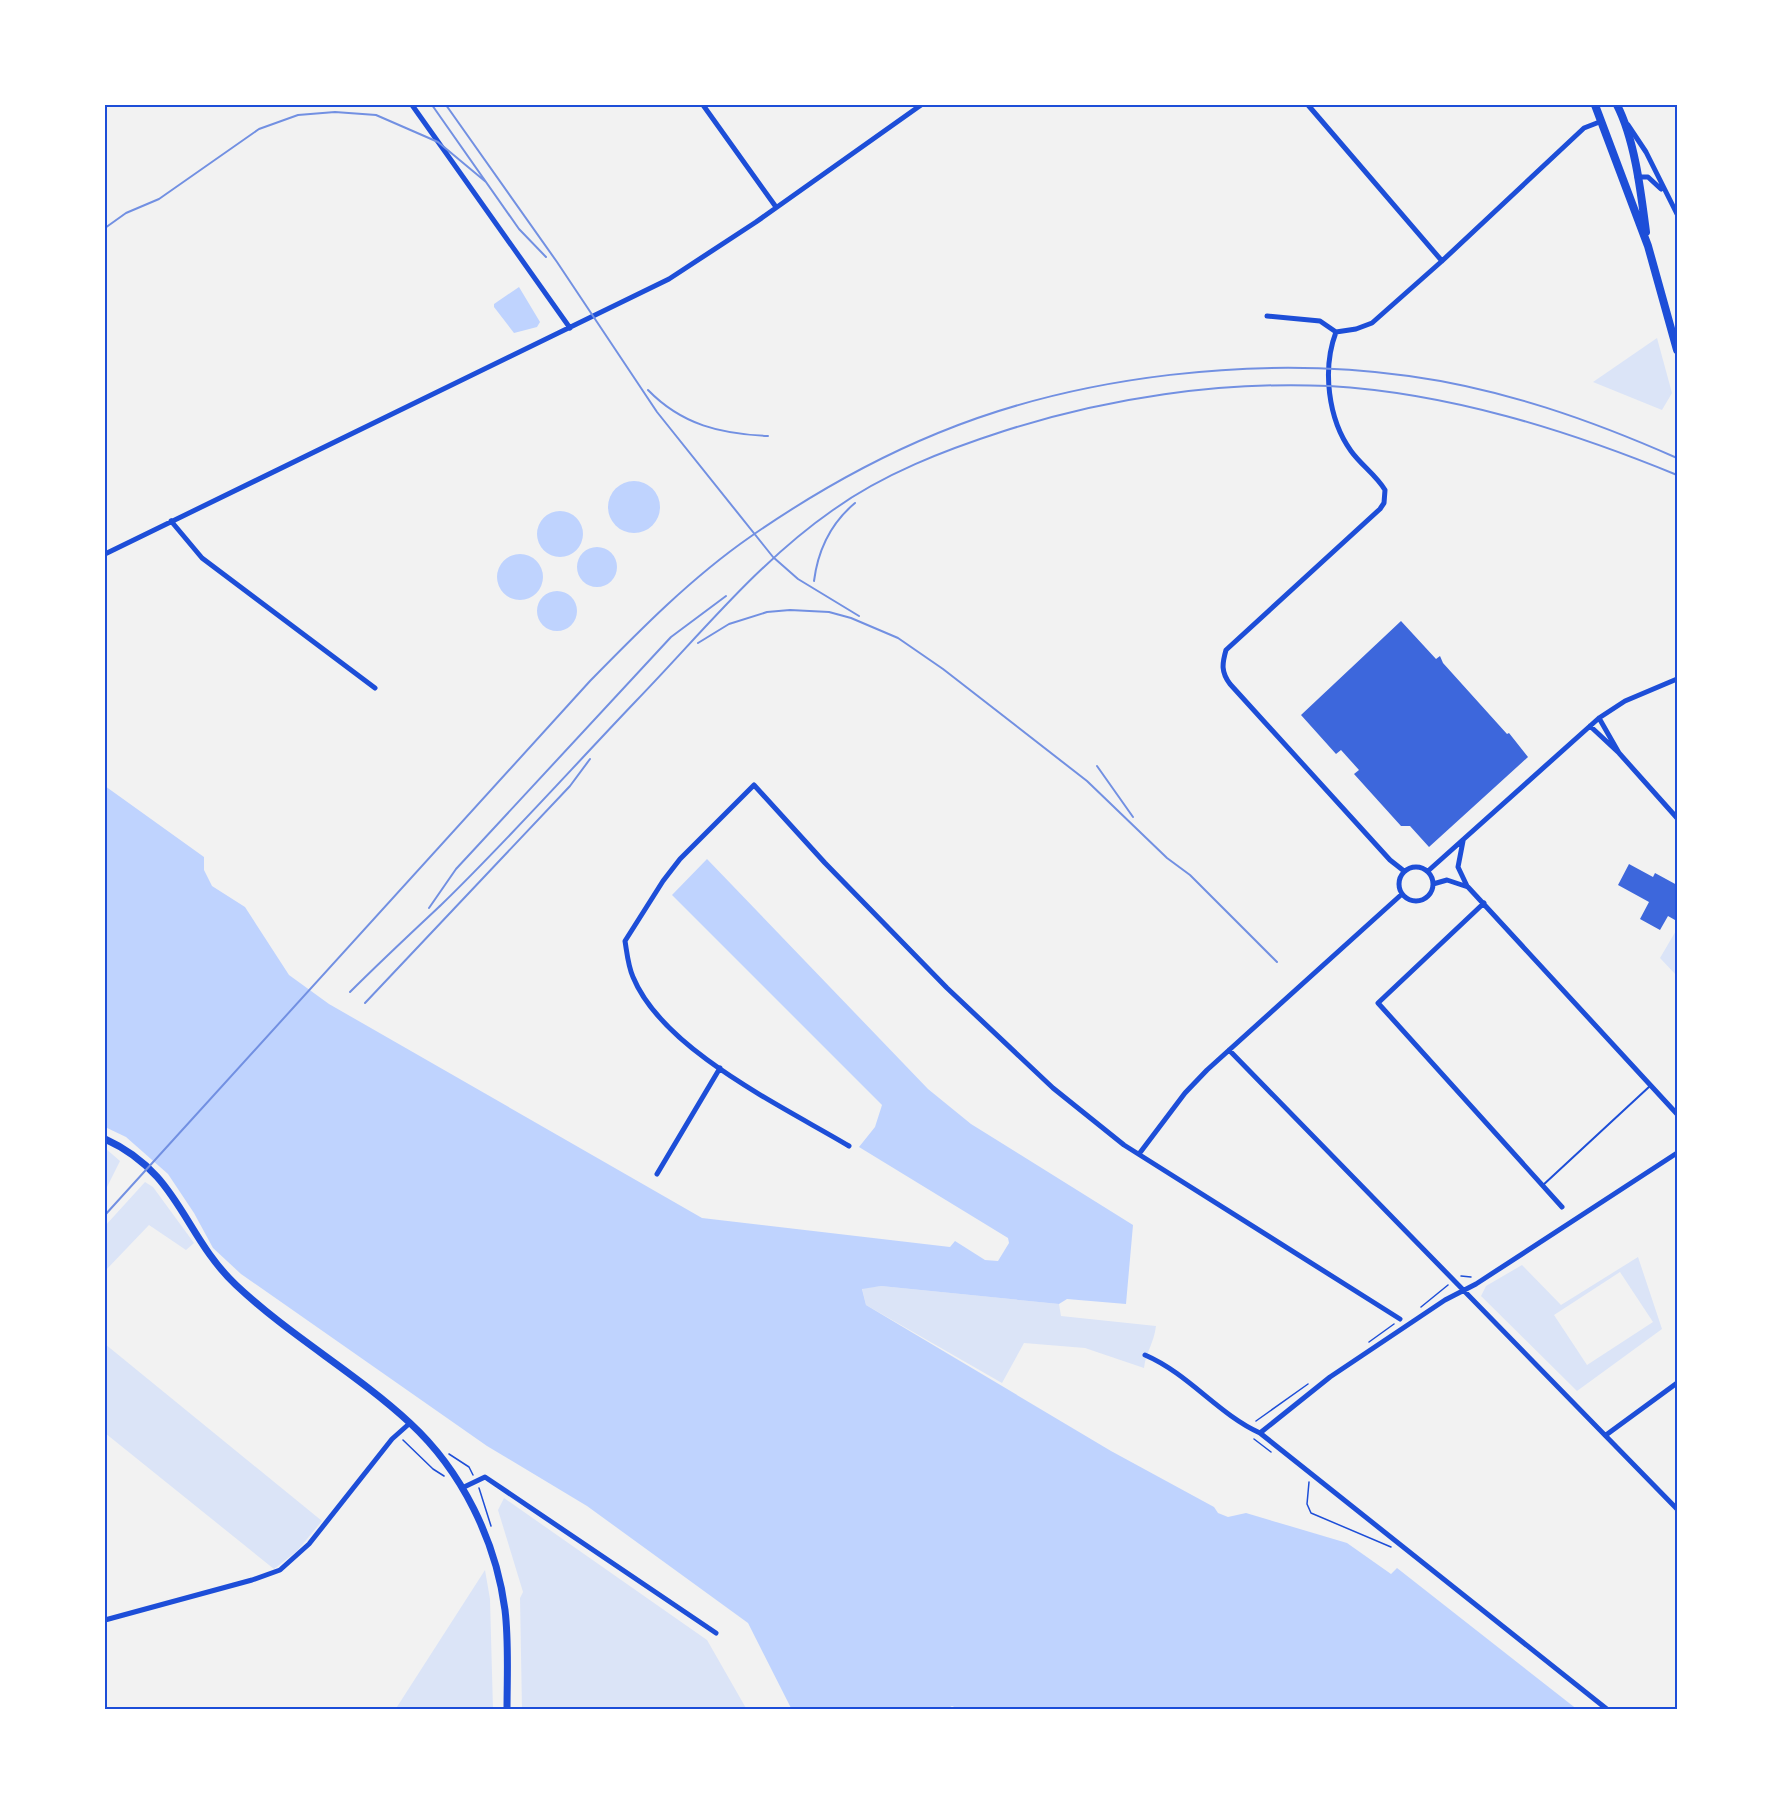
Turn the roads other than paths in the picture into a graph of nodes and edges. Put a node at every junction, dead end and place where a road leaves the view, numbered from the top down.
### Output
1 (412, 105) edge
2 (703, 105) edge
3 (921, 105) edge
4 (1308, 105) edge
5 (1596, 105) edge
6 (1617, 105) edge
7 (1622, 116) junction
8 (1602, 121) junction
9 (1637, 177) junction
10 (1666, 195) junction
11 (776, 207) junction
12 (1677, 214) edge
13 (1648, 246) junction
14 (1442, 261) junction
15 (1267, 316) dead end
16 (570, 328) junction
17 (1336, 332) junction
18 (1677, 350) edge
19 (171, 521) junction
20 (105, 554) edge
21 (1677, 679) edge
22 (375, 688) dead end
23 (1599, 718) junction
24 (1590, 726) junction
25 (1619, 753) junction
26 (1677, 818) edge
27 (1464, 839) junction
28 (1404, 871) junction
29 (1428, 871) junction
30 (1433, 884) junction
31 (1468, 887) junction
32 (1402, 894) junction
33 (1485, 903) junction
34 (1228, 1050) junction
35 (720, 1068) junction
36 (1650, 1086) junction
37 (1677, 1114) edge
38 (105, 1138) edge
39 (849, 1146) dead end
40 (1677, 1153) edge
41 (1139, 1154) junction
42 (657, 1174) dead end
43 (1542, 1186) junction
44 (1562, 1207) dead end
45 (1464, 1292) junction
46 (1401, 1319) dead end
47 (1145, 1355) dead end
48 (1677, 1383) edge
49 (410, 1423) junction
50 (1260, 1433) junction
51 (1606, 1435) junction
52 (462, 1488) junction
53 (1677, 1509) edge
54 (105, 1620) edge
55 (716, 1633) dead end
56 (507, 1710) edge
57 (1608, 1710) edge

1 - 16 street
2 - 11 street
3 - 11 street
4 - 14 street
5 - 8 main road
6 - 7 main road
7 - 9 main road
7 - 10 street
8 - 13 main road
8 - 14 street
9 - 10 street
9 - 13 main road
10 - 12 street
11 - 16 street
13 - 18 main road
14 - 17 street
15 - 17 street
16 - 19 street
17 - 28 street
19 - 20 street
19 - 22 street
21 - 23 street
23 - 24 street
23 - 25 street
24 - 25 street
24 - 27 street
25 - 26 street
27 - 29 street
27 - 31 street
28 - 29 street
28 - 32 street
29 - 30 street
30 - 31 street
30 - 32 street
31 - 33 street
32 - 34 street
33 - 36 street
33 - 43 street
34 - 41 street
34 - 45 street
35 - 39 street
35 - 41 street
35 - 42 street
36 - 37 street
36 - 43 lane
38 - 49 main road
40 - 45 street
41 - 46 street
43 - 44 street
45 - 50 street
45 - 51 street
47 - 50 street
48 - 51 street
49 - 52 main road
49 - 54 street
50 - 57 street
51 - 53 street
52 - 55 street
52 - 56 main road

